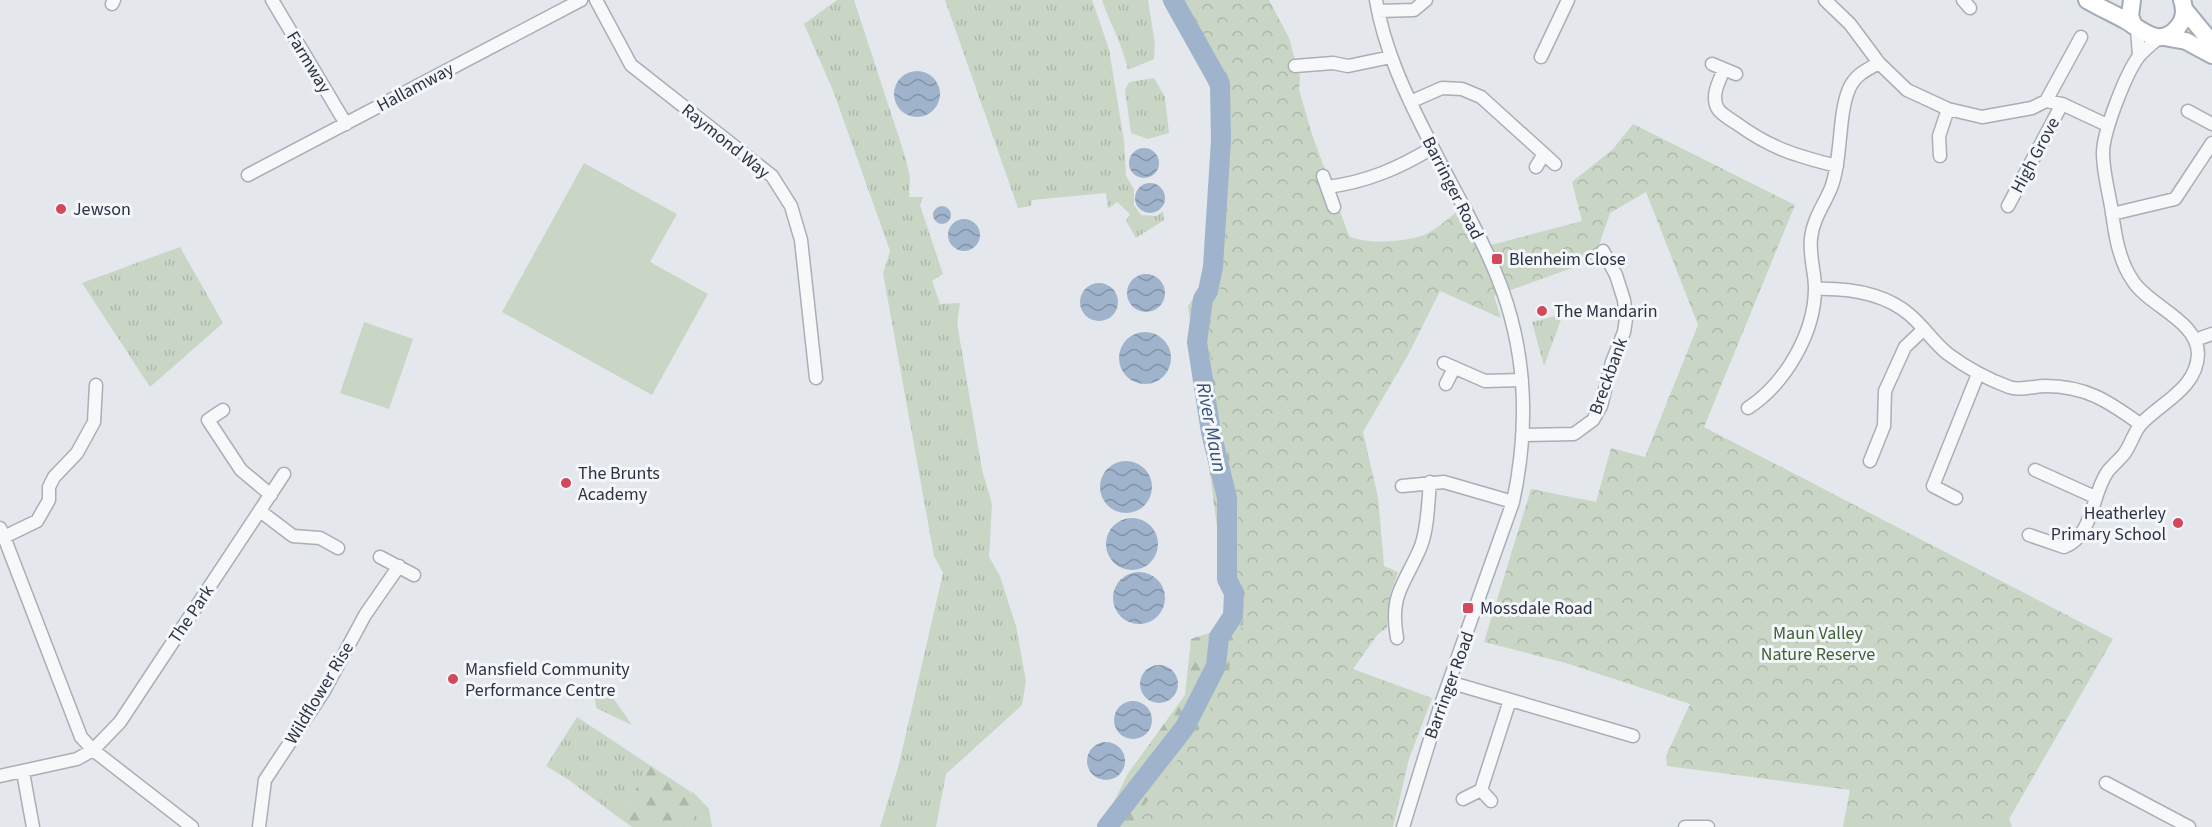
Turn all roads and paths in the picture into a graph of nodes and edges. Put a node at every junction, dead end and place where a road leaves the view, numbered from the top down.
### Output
1 (272, 0) edge
2 (581, 0) edge
3 (596, 0) edge
4 (1426, 0) edge
5 (1568, 0) edge
6 (1825, 0) edge
7 (2086, 0) edge
8 (2132, 0) edge
9 (1840, 4) edge
10 (2183, 5) edge
11 (1377, 6) edge
12 (2136, 28) junction
13 (2080, 37) dead end
14 (2162, 37) junction
15 (2212, 44) edge
16 (1558, 51) dead end
17 (2073, 52) junction
18 (2212, 56) edge
19 (1391, 57) junction
20 (2139, 57) junction
21 (2085, 59) dead end
22 (1879, 63) junction
23 (1295, 66) dead end
24 (1724, 69) dead end
25 (2046, 101) junction
26 (1410, 102) junction
27 (2062, 104) junction
28 (1948, 109) junction
29 (2188, 111) dead end
30 (346, 124) junction
31 (2212, 124) edge
32 (2107, 125) junction
33 (2212, 143) edge
34 (1432, 148) junction
35 (1544, 154) junction
36 (1940, 156) dead end
37 (1555, 164) dead end
38 (1837, 166) junction
39 (1536, 167) dead end
40 (248, 175) dead end
41 (2008, 206) dead end
42 (1335, 207) dead end
43 (2112, 214) junction
44 (1603, 260) dead end
45 (1815, 289) junction
46 (1924, 329) junction
47 (2212, 334) edge
48 (2195, 340) junction
49 (1978, 374) junction
50 (816, 378) dead end
51 (1522, 380) junction
52 (1446, 384) dead end
53 (96, 385) dead end
54 (1757, 407) dead end
55 (223, 410) dead end
56 (2140, 424) junction
57 (1522, 435) junction
58 (1870, 452) dead end
59 (2035, 470) dead end
60 (284, 474) dead end
61 (1430, 482) junction
62 (1402, 486) dead end
63 (271, 495) junction
64 (2095, 497) junction
65 (1956, 498) dead end
66 (1513, 502) junction
67 (260, 511) junction
68 (2, 532) edge
69 (2029, 534) dead end
70 (338, 548) dead end
71 (380, 556) dead end
72 (399, 566) junction
73 (414, 575) dead end
74 (1409, 624) dead end
75 (1449, 682) junction
76 (1510, 700) junction
77 (1625, 738) dead end
78 (93, 750) junction
79 (23, 772) junction
80 (0, 776) edge
81 (2106, 783) dead end
82 (1481, 790) junction
83 (1463, 799) dead end
84 (1491, 801) dead end
85 (33, 827) edge
86 (192, 827) edge
87 (259, 827) edge
88 (1403, 827) edge
89 (1685, 827) edge
90 (1708, 827) edge
91 (2189, 827) edge

1 - 30 street, Farmway
2 - 30 street, Hallamway
3 - 50 street, Raymond Way
4 - 11 street
5 - 16 street
6 - 9 street
7 - 12 main road
8 - 12 main road
9 - 22 street
10 - 14 main road
10 - 15 main road
11 - 19 street, Barringer Road
12 - 14 main road
12 - 20 street
13 - 17 street
14 - 18 main road
14 - 20 street
17 - 21 street
17 - 25 street
19 - 23 street
19 - 26 street, Barringer Road
20 - 32 street
22 - 28 street
22 - 38 street
24 - 38 street
25 - 27 street
25 - 28 street
26 - 34 street, Barringer Road
26 - 35 street
27 - 32 street
27 - 41 street, High Grove
28 - 36 street
29 - 31 street
30 - 40 street, Hallamway
32 - 43 street
33 - 43 street
34 - 42 street
34 - 51 street, Barringer Road
35 - 37 street
35 - 39 street
38 - 45 street
43 - 48 street
44 - 57 street, Breckbank
45 - 46 street
45 - 54 street
46 - 49 street
46 - 58 street
47 - 48 street
48 - 56 street
49 - 56 street
49 - 65 street
51 - 52 street
51 - 57 street, Barringer Road
53 - 68 street
55 - 63 street
56 - 64 street
57 - 66 street, Barringer Road
59 - 64 street
60 - 63 street, The Park
61 - 62 street
61 - 66 street
61 - 74 street
63 - 67 street, The Park
64 - 69 street
66 - 75 street, Barringer Road
67 - 70 street
67 - 78 street, The Park
68 - 78 street
71 - 72 street
72 - 73 street
72 - 87 street, Wildflower Rise
75 - 76 street
75 - 88 street, Barringer Road
76 - 77 street
76 - 82 street
78 - 79 street
78 - 86 street
79 - 80 street
79 - 85 street
81 - 91 street
82 - 83 street
82 - 84 street
89 - 90 street

